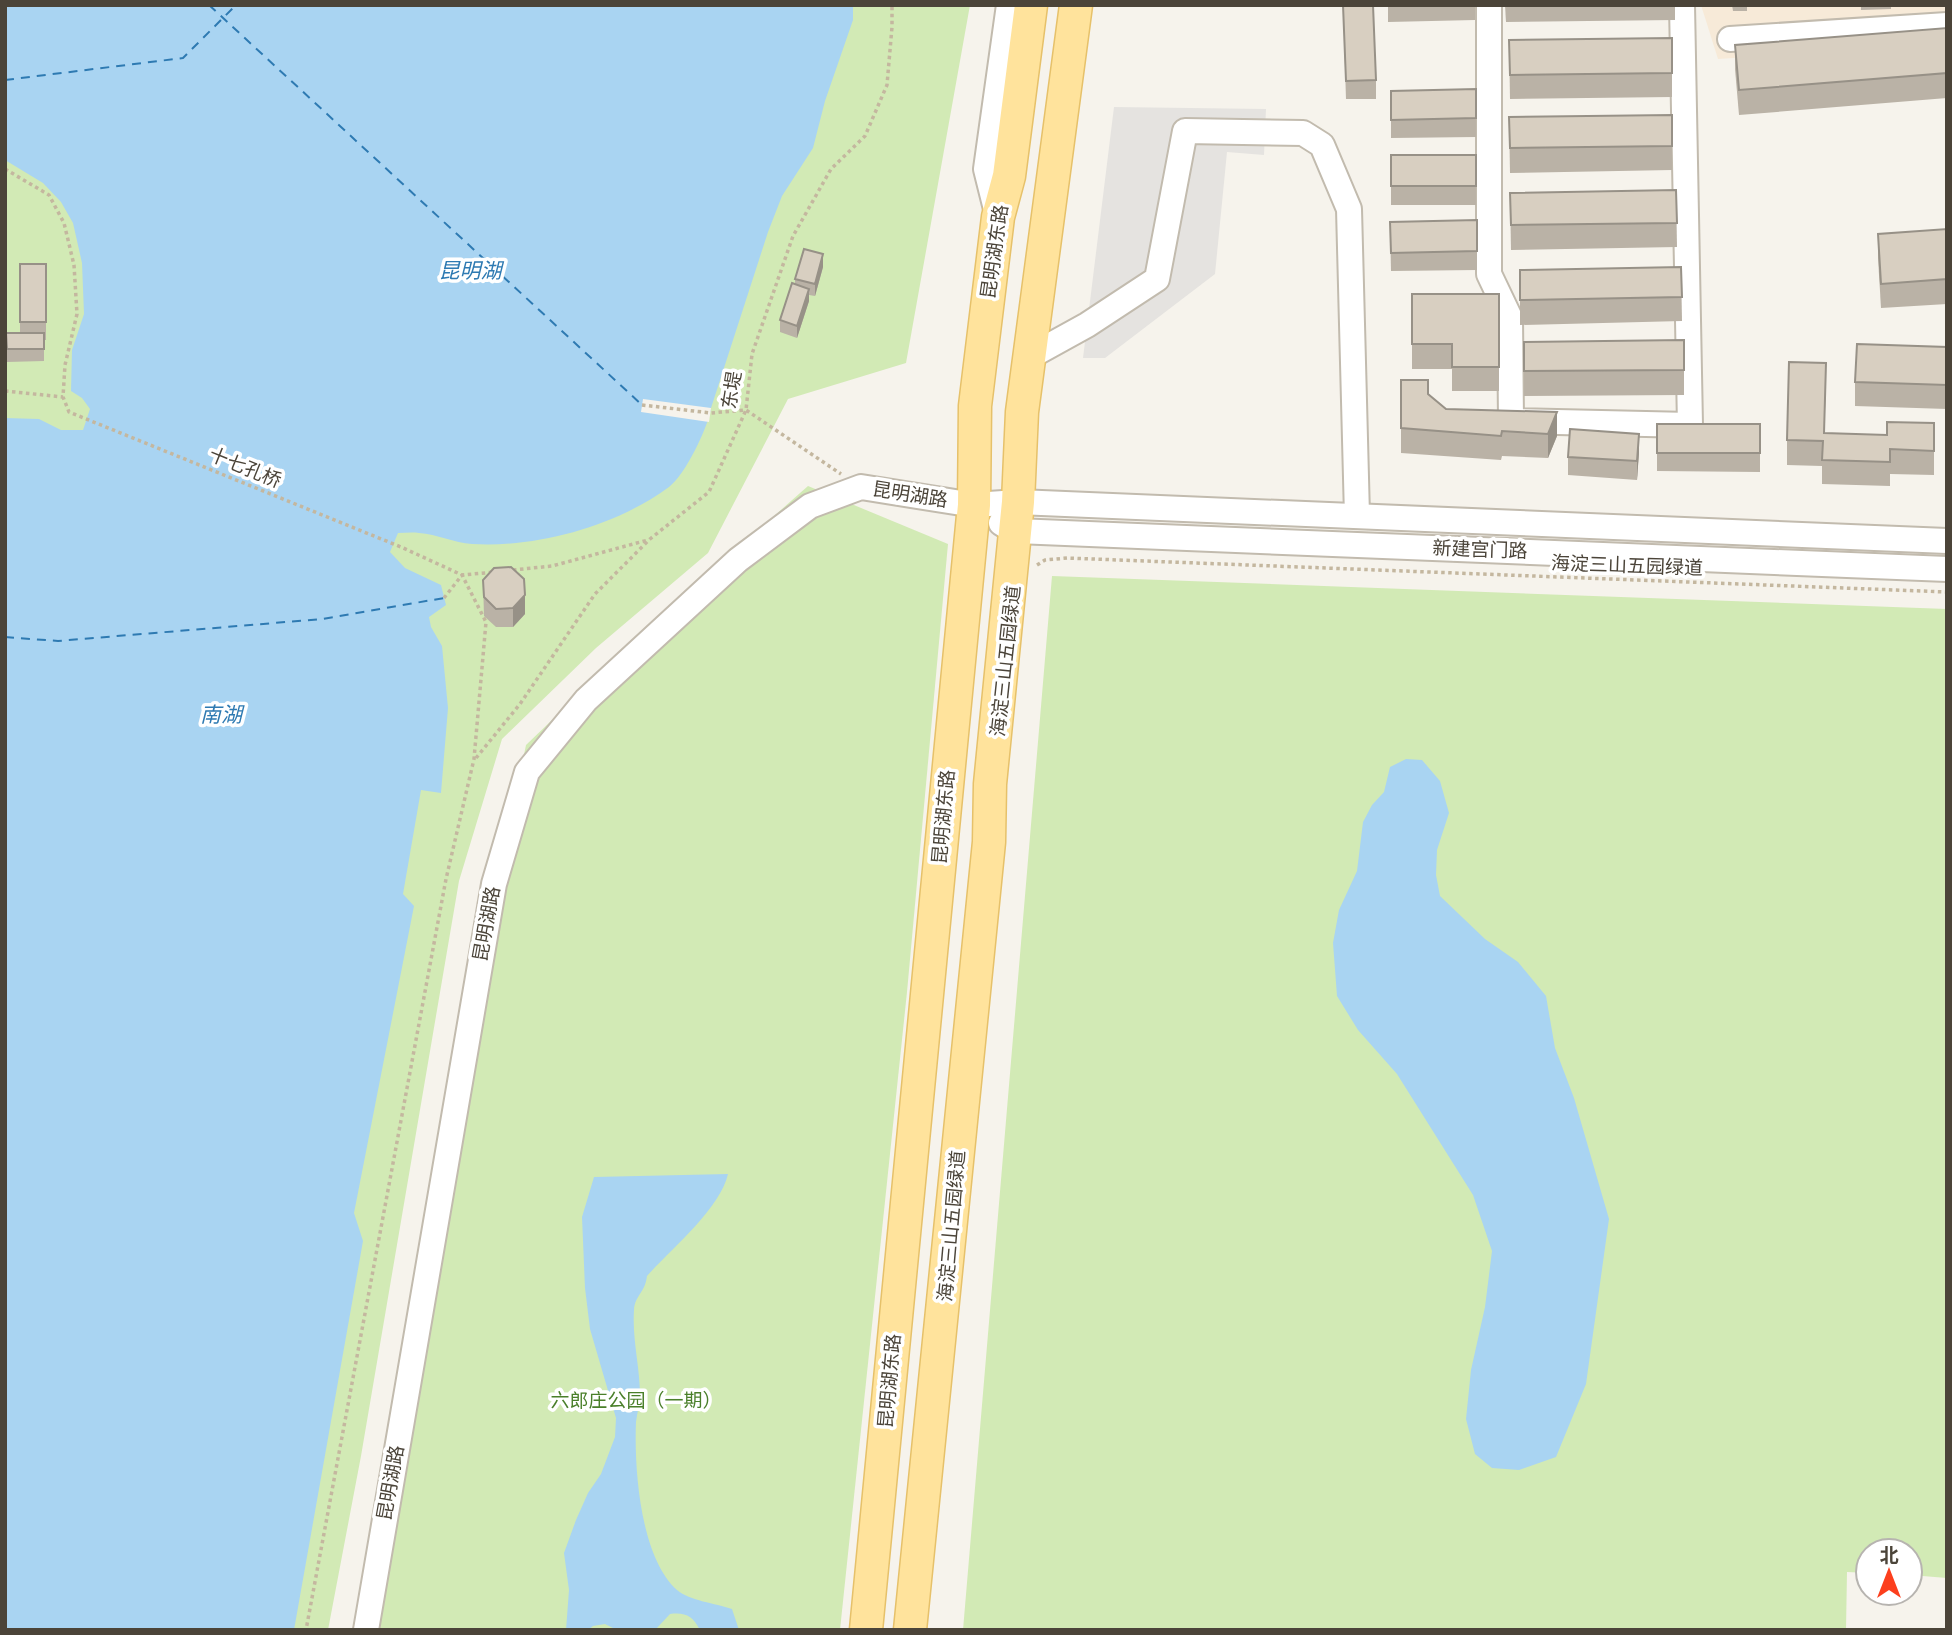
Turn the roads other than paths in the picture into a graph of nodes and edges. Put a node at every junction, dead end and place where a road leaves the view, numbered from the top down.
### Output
1 (1009, 5) edge
2 (1031, 5) edge
3 (1076, 5) edge
4 (1489, 5) edge
5 (1682, 5) edge
6 (1915, 16) edge
7 (1947, 25) edge
8 (1730, 38) dead end
9 (998, 217) junction
10 (1029, 357) junction
11 (974, 505) junction
12 (1357, 516) junction
13 (1016, 517) junction
14 (1947, 541) edge
15 (1947, 569) edge
16 (366, 1630) edge
17 (866, 1630) edge
18 (911, 1630) edge

1 - 9 street
2 - 9 main road, 昆明湖东路
3 - 10 main road
4 - 5 street
6 - 7 street
6 - 8 street
9 - 11 main road, 昆明湖东路
10 - 12 street
10 - 13 main road
11 - 13 street
11 - 16 street, 昆明湖路
11 - 17 main road, 昆明湖东路
12 - 13 street, 新建宫门路
12 - 14 street, 新建宫门路
13 - 15 street, 新建宫门路
13 - 18 main road

